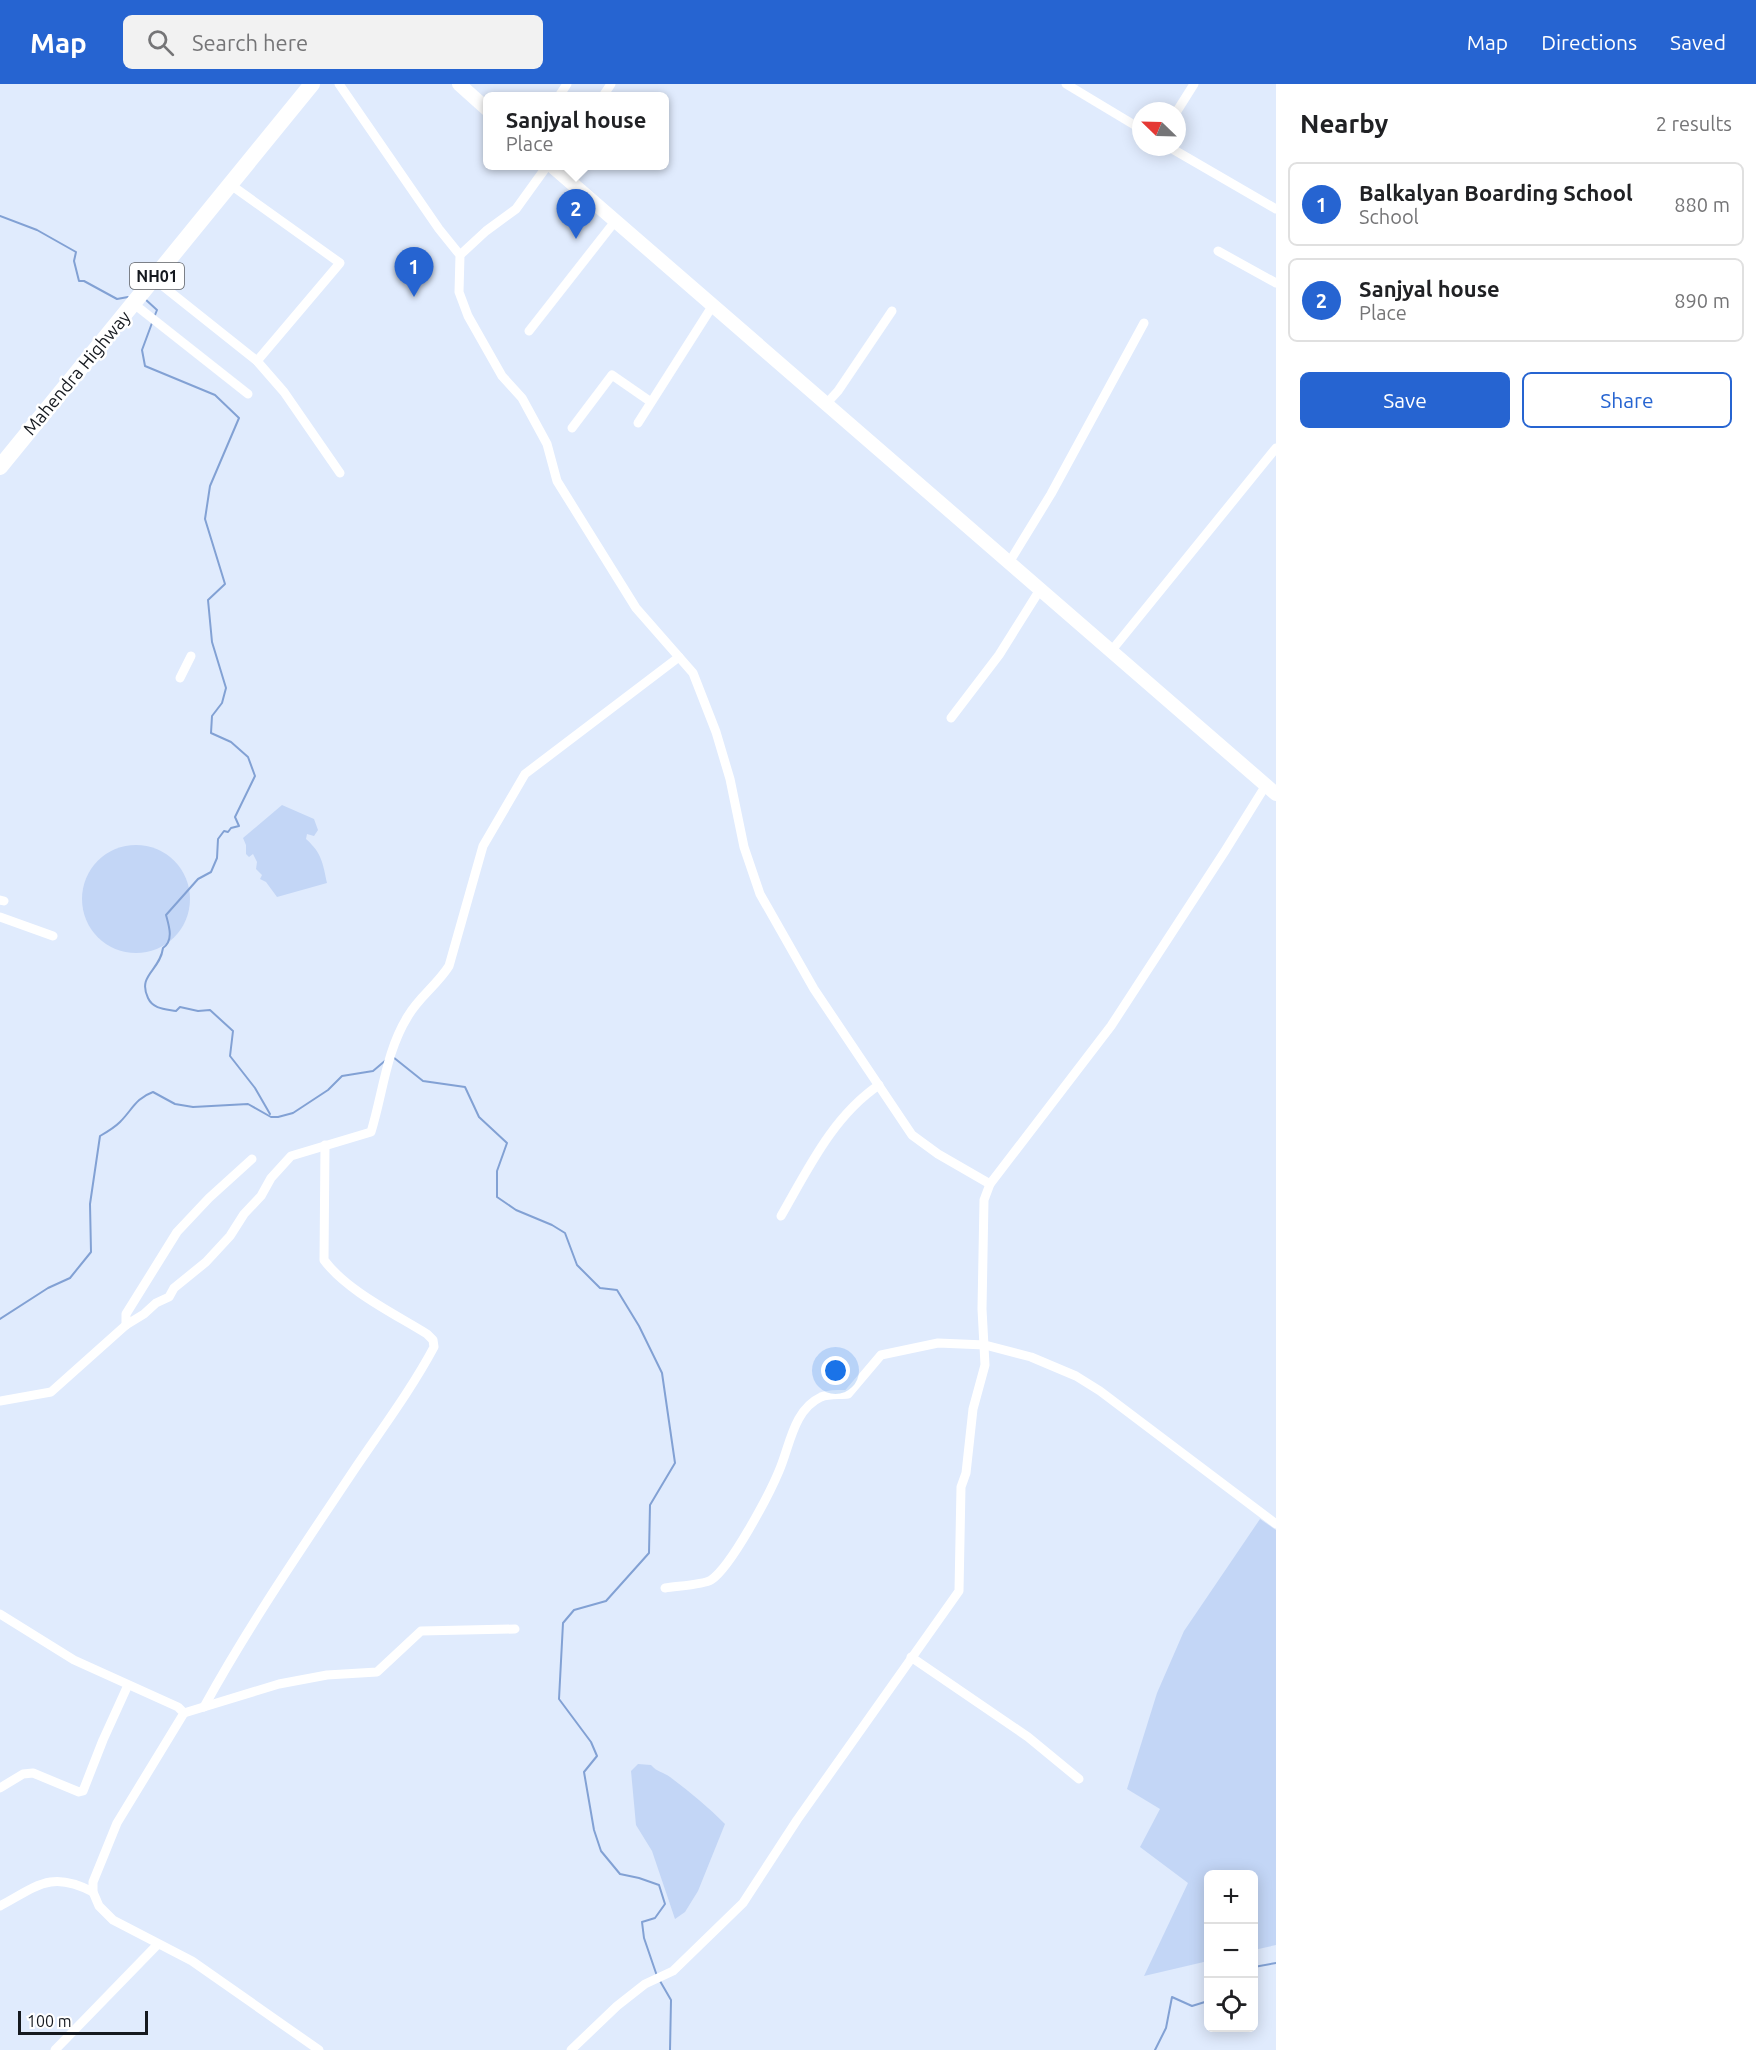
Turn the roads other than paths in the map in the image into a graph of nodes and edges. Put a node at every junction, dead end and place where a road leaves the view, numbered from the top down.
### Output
1 (312, 84) edge
2 (339, 84) edge
3 (459, 84) edge
4 (1066, 84) edge
5 (1194, 84) edge
6 (1183, 102) edge
7 (483, 106) edge
8 (1132, 124) edge
9 (1186, 156) edge
10 (549, 170) edge
11 (557, 170) edge
12 (231, 184) junction
13 (1275, 204) edge
14 (616, 220) junction
15 (1218, 251) dead end
16 (460, 255) junction
17 (154, 279) junction
18 (1276, 283) edge
19 (134, 304) junction
20 (713, 305) junction
21 (892, 311) dead end
22 (1144, 323) dead end
23 (529, 331) dead end
24 (257, 361) junction
25 (248, 394) dead end
26 (651, 402) junction
27 (827, 403) junction
28 (638, 423) dead end
29 (572, 428) dead end
30 (1276, 448) edge
31 (0, 467) edge
32 (340, 473) dead end
33 (1010, 561) junction
34 (1041, 588) junction
35 (1112, 650) junction
36 (191, 656) dead end
37 (680, 657) junction
38 (180, 678) dead end
39 (951, 718) dead end
40 (1271, 789) edge
41 (0, 917) edge
42 (53, 936) dead end
43 (879, 1085) junction
44 (325, 1145) junction
45 (252, 1159) dead end
46 (990, 1184) junction
47 (781, 1216) dead end
48 (126, 1325) junction
49 (985, 1346) junction
50 (0, 1401) edge
51 (1276, 1524) edge
52 (666, 1588) dead end
53 (0, 1614) edge
54 (515, 1629) dead end
55 (911, 1657) junction
56 (128, 1685) junction
57 (204, 1707) junction
58 (184, 1713) junction
59 (1079, 1779) dead end
60 (0, 1788) edge
61 (93, 1892) junction
62 (0, 1906) edge
63 (158, 1944) junction
64 (55, 2050) edge
65 (319, 2050) edge
66 (571, 2050) edge

1 - 12 highway, Mahendra Highway / NH01
2 - 16 street
3 - 7 street
4 - 8 street
5 - 6 street
9 - 13 street
10 - 16 street
11 - 14 street
12 - 17 highway, Mahendra Highway / NH01
12 - 24 street
14 - 20 street
14 - 23 street
15 - 18 street
16 - 37 street
17 - 19 highway, Mahendra Highway / NH01
17 - 24 street
19 - 25 street
19 - 31 highway, Mahendra Highway / NH01
20 - 26 street
20 - 27 street
21 - 27 street
22 - 33 street
24 - 32 street
26 - 28 street
26 - 29 street
27 - 33 street
30 - 35 street
33 - 34 street
34 - 35 street
34 - 39 street
35 - 40 street
36 - 38 street
37 - 43 street
37 - 44 street
40 - 46 street
41 - 42 street
43 - 46 street
43 - 47 street
44 - 48 street
44 - 57 street
45 - 48 street
46 - 49 street
48 - 50 street
49 - 51 street
49 - 52 street
49 - 55 street
53 - 56 street
54 - 57 street
55 - 59 street
55 - 66 street
56 - 58 street
56 - 60 street
57 - 58 street
58 - 61 street
61 - 62 street
61 - 63 street
63 - 64 street
63 - 65 street

